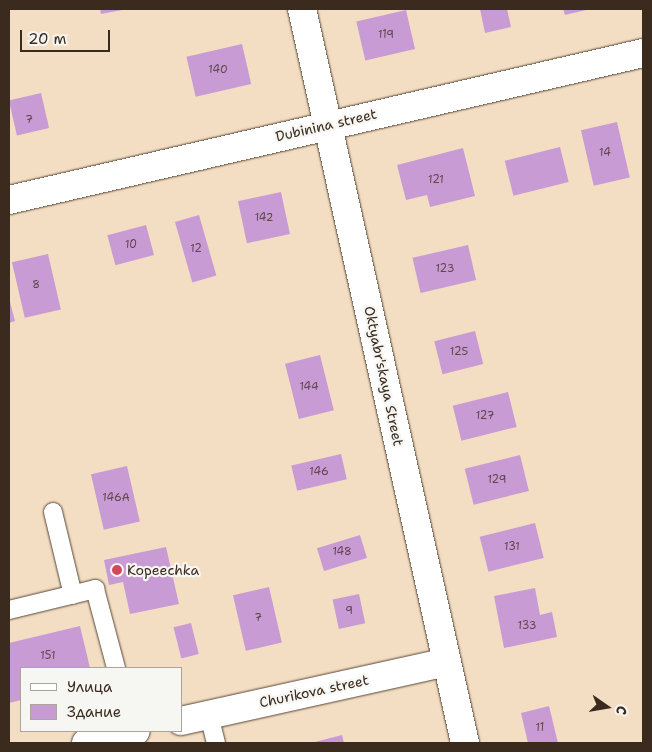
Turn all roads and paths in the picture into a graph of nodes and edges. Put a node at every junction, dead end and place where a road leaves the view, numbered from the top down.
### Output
1 (302, 9) edge
2 (643, 53) edge
3 (329, 123) junction
4 (9, 200) edge
5 (53, 512) dead end
6 (73, 595) junction
7 (9, 610) edge
8 (446, 662) junction
9 (116, 667) edge
10 (209, 715) junction
11 (182, 721) edge
12 (129, 732) edge
13 (86, 743) edge
14 (216, 743) edge
15 (464, 743) edge

1 - 3 street, Oktyabr'skaya Street
2 - 3 street, Dubinina street
3 - 4 street, Dubinina street
3 - 8 street, Oktyabr'skaya Street
5 - 6 lane
6 - 7 lane
6 - 9 lane
8 - 10 street, Churikova street
8 - 15 street, Oktyabr'skaya Street
10 - 11 street, Churikova street
10 - 14 lane
12 - 13 street

